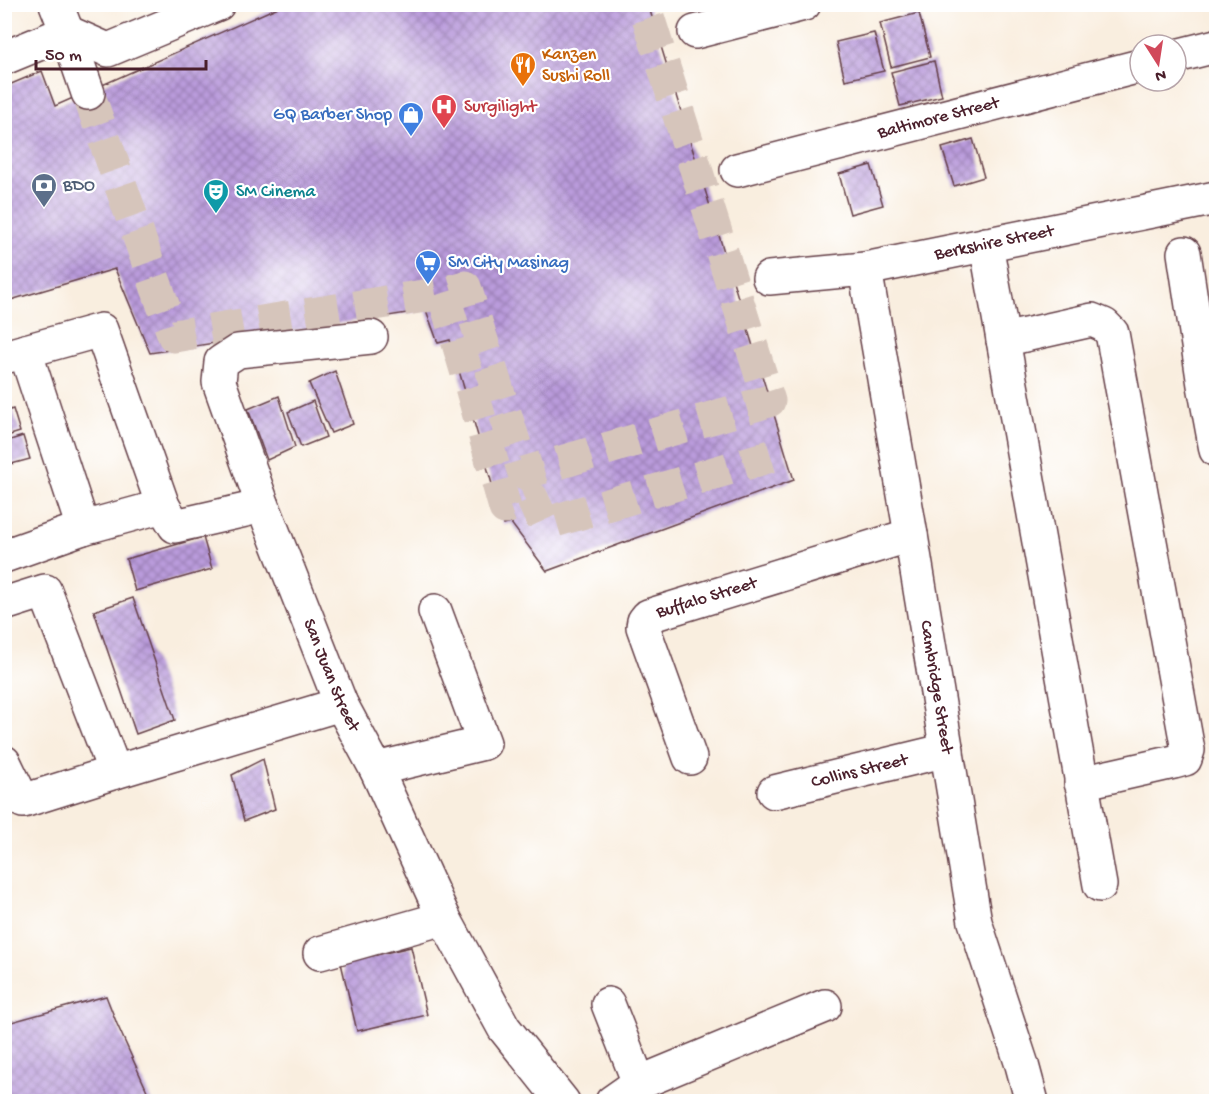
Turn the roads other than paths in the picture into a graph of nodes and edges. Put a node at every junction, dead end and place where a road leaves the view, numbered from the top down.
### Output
1 (218, 4) edge
2 (804, 4) edge
3 (62, 18) edge
4 (695, 32) dead end
5 (1216, 46) edge
6 (1188, 53) edge
7 (4, 58) edge
8 (1128, 69) edge
9 (88, 93) tunnel mouth
10 (737, 170) dead end
11 (1216, 198) edge
12 (986, 244) junction
13 (1184, 253) dead end
14 (865, 269) junction
15 (769, 278) dead end
16 (372, 337) dead end
17 (1003, 340) junction
18 (15, 354) edge
19 (1210, 383) edge
20 (1216, 450) edge
21 (164, 506) junction
22 (263, 506) junction
23 (82, 528) junction
24 (912, 535) junction
25 (4, 556) edge
26 (4, 604) edge
27 (435, 611) dead end
28 (340, 704) junction
29 (947, 750) junction
30 (690, 759) dead end
31 (4, 762) edge
32 (376, 769) junction
33 (115, 772) junction
34 (1081, 783) junction
35 (774, 792) dead end
36 (1100, 885) dead end
37 (444, 918) junction
38 (320, 953) dead end
39 (608, 1004) dead end
40 (825, 1006) dead end
41 (639, 1083) junction
42 (563, 1101) edge
43 (612, 1101) edge
44 (1032, 1101) edge

1 - 3 street
2 - 4 street
3 - 7 street
3 - 9 street
5 - 6 street
8 - 10 street, Baltimore Street
11 - 12 street, Berkshire Street
12 - 14 street, Berkshire Street
12 - 17 street
13 - 19 street
14 - 15 street, Berkshire Street
14 - 24 street, Cambridge Street
16 - 22 street, San Juan Street
17 - 34 street
17 - 34 street
18 - 21 street
18 - 23 street
19 - 20 street
21 - 22 street
21 - 23 street
22 - 28 street, San Juan Street
23 - 25 street
24 - 29 street, Cambridge Street
24 - 30 street, Buffalo Street
26 - 33 street
27 - 32 street
28 - 32 street, San Juan Street
28 - 33 street
29 - 35 street, Collins Street
29 - 44 street, Cambridge Street
31 - 33 street
32 - 37 street, San Juan Street
34 - 36 street
37 - 38 street
37 - 42 street, San Juan Street
39 - 41 street
40 - 41 street
41 - 43 street

